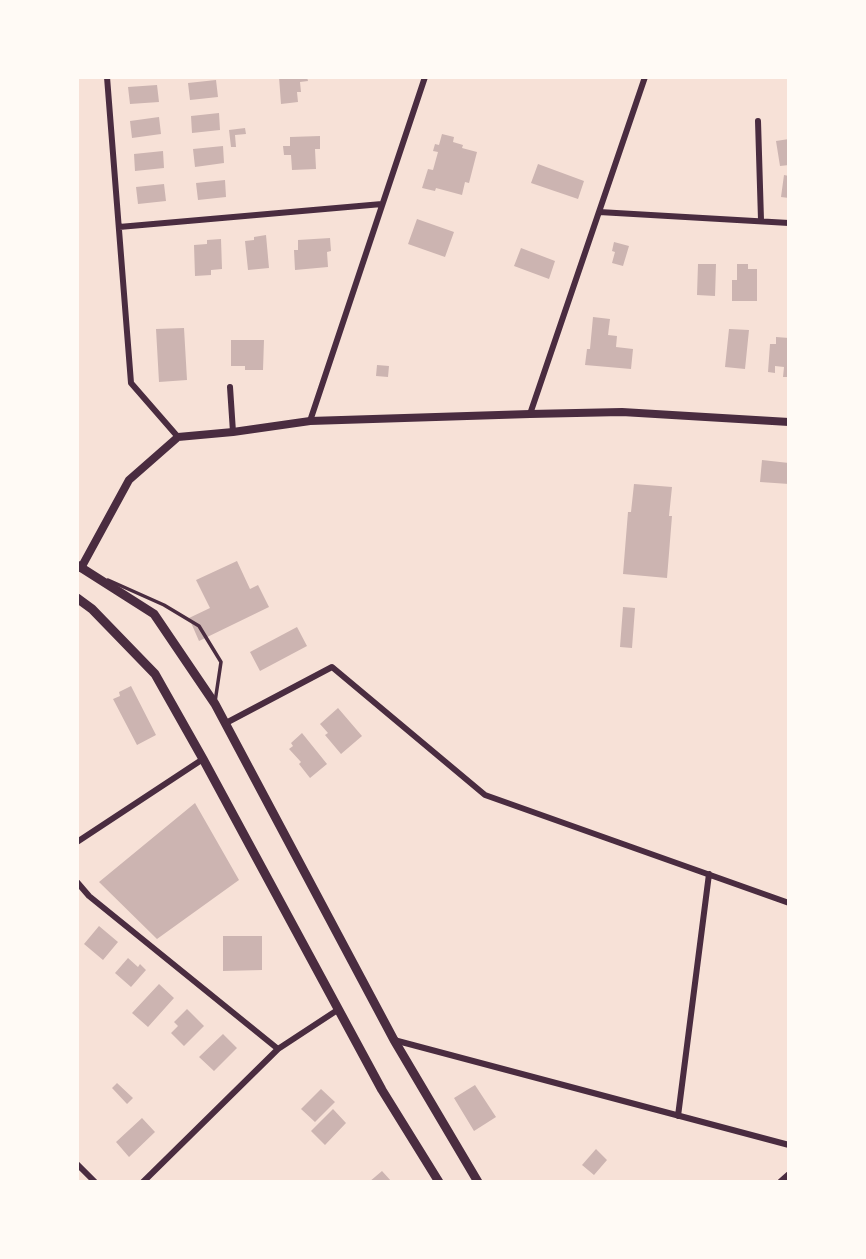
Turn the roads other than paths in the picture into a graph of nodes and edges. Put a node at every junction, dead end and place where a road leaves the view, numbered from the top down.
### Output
1 (107, 77) edge
2 (425, 77) edge
3 (645, 77) edge
4 (758, 121) dead end
5 (382, 204) junction
6 (599, 212) junction
7 (761, 220) junction
8 (789, 223) edge
9 (119, 227) junction
10 (230, 387) dead end
11 (530, 414) junction
12 (310, 421) junction
13 (789, 422) edge
14 (233, 432) junction
15 (178, 436) junction
16 (78, 567) edge
17 (77, 598) edge
18 (215, 704) junction
19 (226, 723) junction
20 (203, 759) junction
21 (77, 842) edge
22 (709, 874) junction
23 (77, 882) edge
24 (789, 903) edge
25 (339, 1009) junction
26 (394, 1040) junction
27 (278, 1049) junction
28 (678, 1116) junction
29 (789, 1145) edge
30 (77, 1164) edge
31 (789, 1174) edge
32 (95, 1182) edge
33 (142, 1182) edge
34 (439, 1182) edge
35 (478, 1182) edge
36 (780, 1182) edge

1 - 9 street
2 - 5 street
3 - 6 street
4 - 7 street
5 - 9 street
5 - 12 street
6 - 7 street
6 - 11 street
7 - 8 street
9 - 15 street
10 - 14 street
11 - 12 street
11 - 13 street
12 - 14 street
14 - 15 street
15 - 16 street
16 - 18 main road
16 - 18 lane
17 - 20 main road
18 - 19 main road
19 - 22 street
19 - 26 main road
20 - 21 street
20 - 25 main road
22 - 24 street
22 - 28 street
23 - 27 street
25 - 27 street
25 - 34 main road
26 - 28 street
26 - 35 main road
27 - 33 street
28 - 29 street
30 - 32 street
31 - 36 street

